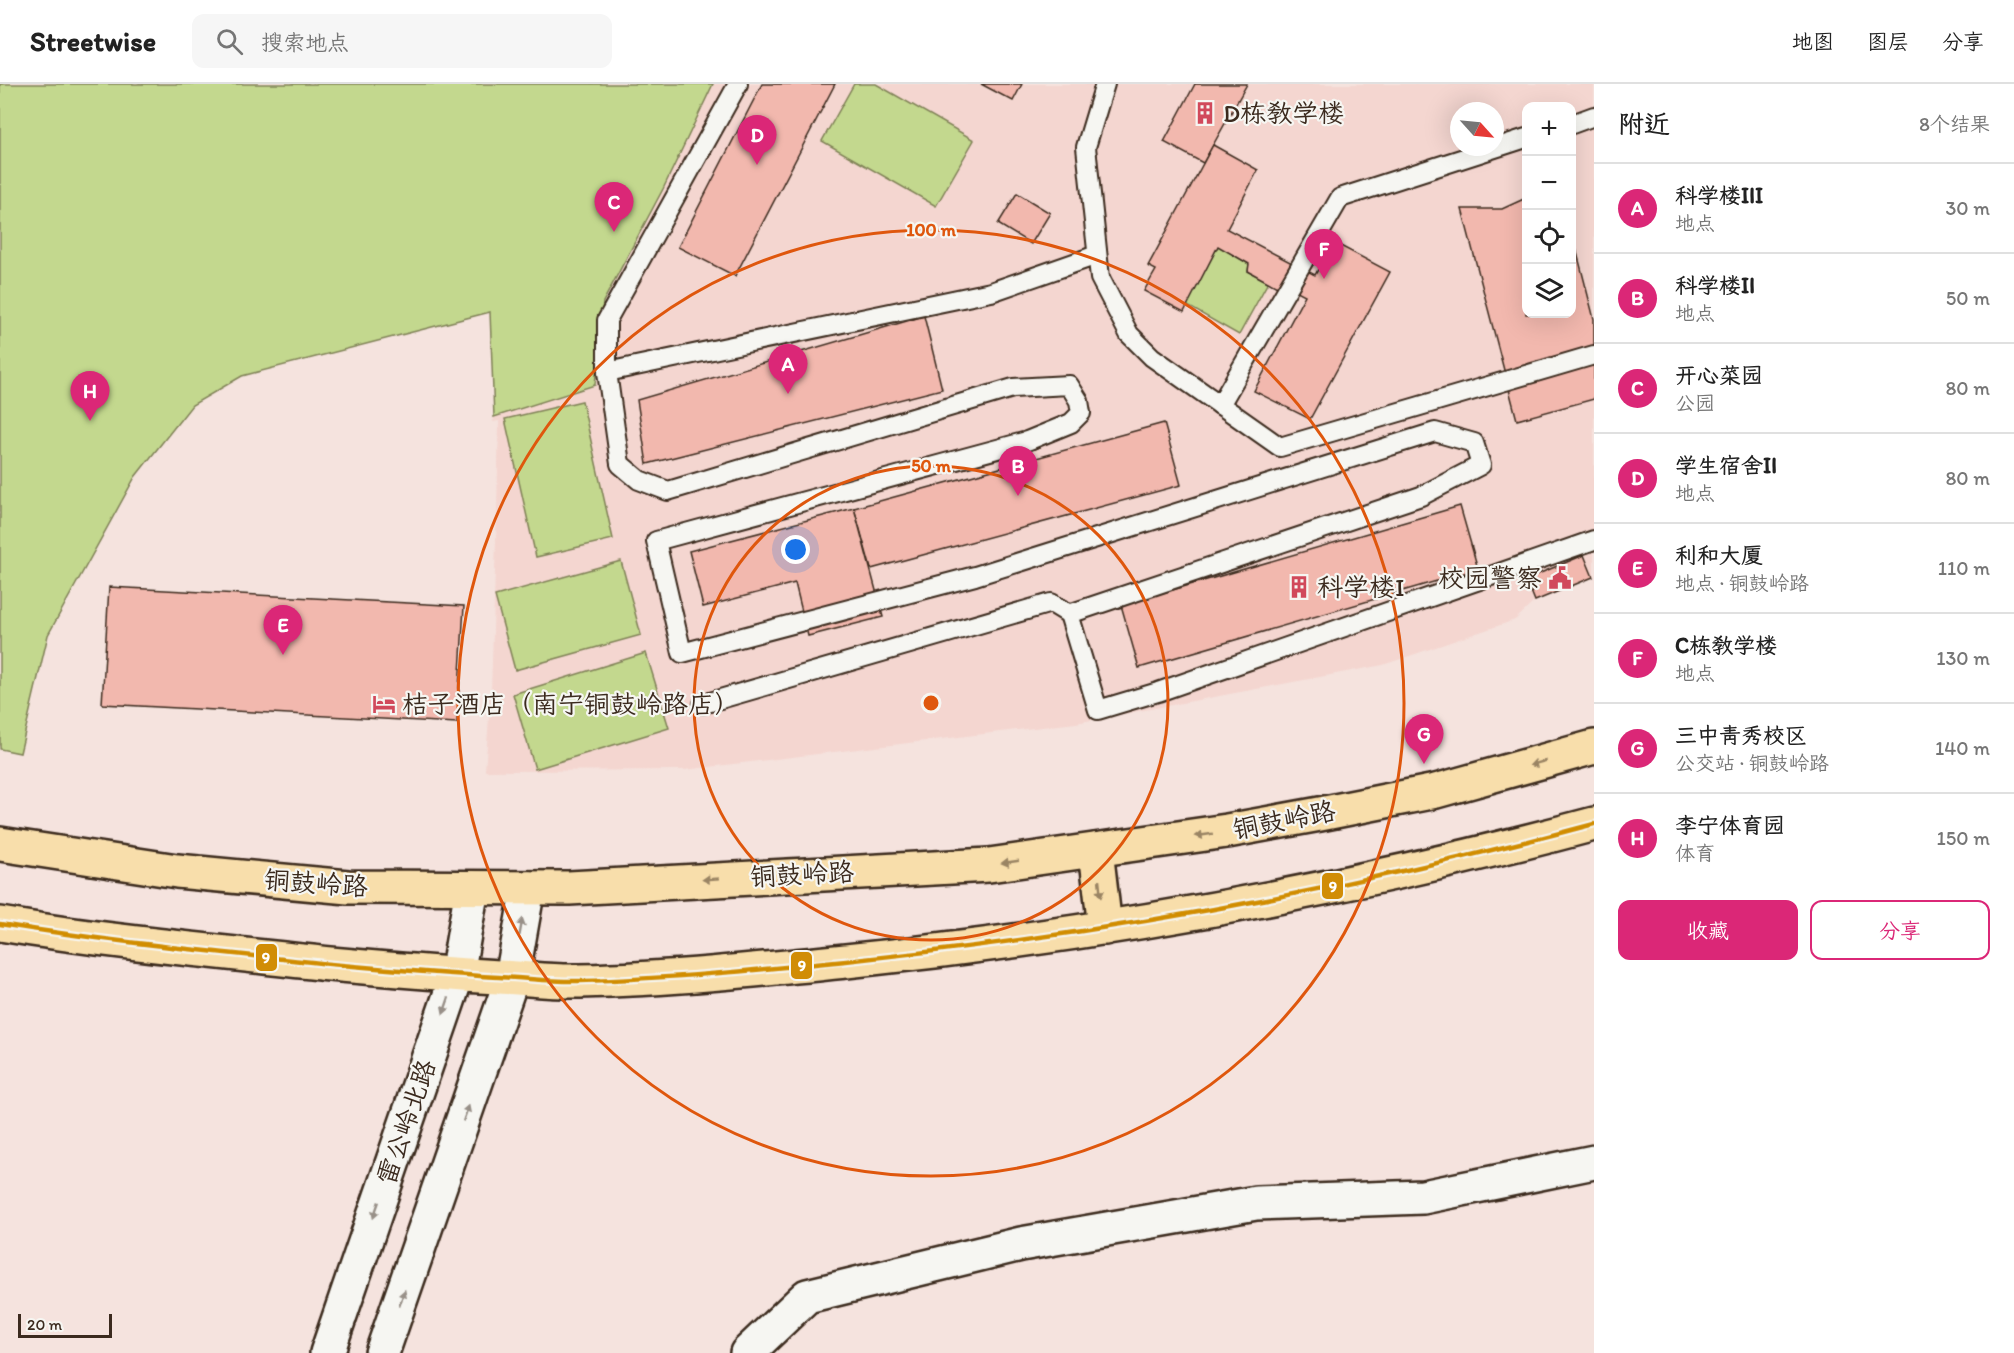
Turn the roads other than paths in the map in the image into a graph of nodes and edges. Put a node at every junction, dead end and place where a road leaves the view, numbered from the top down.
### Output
1 (738, 84) edge
2 (1105, 84) edge
3 (1594, 116) edge
4 (1576, 123) edge
5 (1522, 140) edge
6 (1097, 255) junction
7 (1594, 355) edge
8 (607, 372) junction
9 (1220, 405) junction
10 (1594, 540) edge
11 (1070, 614) junction
12 (703, 704) dead end
13 (1594, 747) edge
14 (1594, 824) edge
15 (0, 844) edge
16 (1096, 850) junction
17 (472, 888) junction
18 (528, 888) junction
19 (0, 924) edge
20 (1105, 928) junction
21 (457, 975) junction
22 (512, 978) junction
23 (1594, 1162) edge
24 (327, 1353) edge
25 (382, 1353) edge
26 (747, 1353) edge

1 - 8 lane
2 - 6 lane
3 - 4 lane
5 - 9 lane
6 - 8 lane
6 - 9 lane
7 - 9 lane
8 - 11 lane
10 - 11 lane
11 - 12 lane
13 -> 16 main road, 铜鼓岭路
14 - 20 main road
15 - 17 main road, 铜鼓岭路
16 -> 18 main road, 铜鼓岭路
16 -> 20 main road
17 - 18 main road, 铜鼓岭路
17 - 21 street, 雷公岭北路
22 -> 18 street, 雷公岭北路
19 - 21 main road
20 - 22 main road
21 - 22 main road
21 -> 24 street, 雷公岭北路
25 -> 22 street, 雷公岭北路
23 - 26 street

